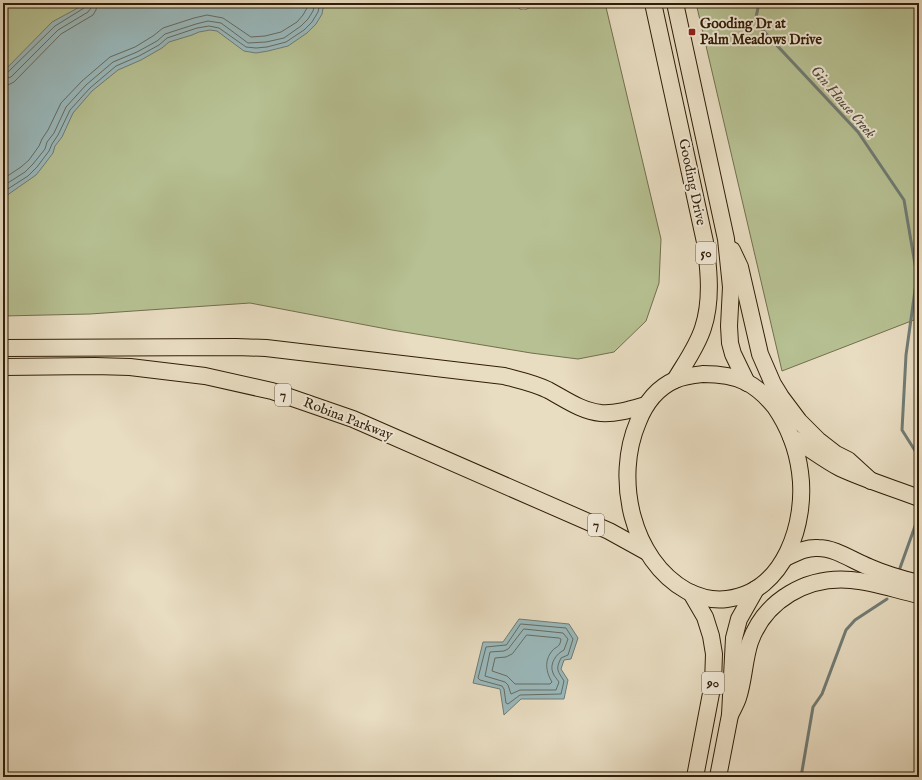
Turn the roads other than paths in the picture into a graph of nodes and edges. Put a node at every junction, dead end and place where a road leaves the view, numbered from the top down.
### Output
1 (675, 3) edge
2 (650, 6) edge
3 (726, 239) junction
4 (3, 348) edge
5 (3, 367) edge
6 (675, 380) junction
7 (748, 383) junction
8 (646, 405) junction
9 (791, 437) junction
10 (871, 481) junction
11 (919, 498) edge
12 (647, 552) junction
13 (785, 558) junction
14 (919, 583) edge
15 (756, 589) junction
16 (691, 593) junction
17 (919, 594) edge
18 (730, 715) junction
19 (696, 777) edge
20 (718, 777) edge

1 - 3 main road, Gooding Drive / 50
2 - 6 main road, Gooding Drive / 50
3 - 7 main road, Gooding Drive / 50
3 - 10 main road
4 - 8 main road
5 - 12 main road, Robina Parkway / 7
6 - 7 main road, 90
6 - 8 main road, 90
7 - 9 main road, 90
8 - 12 main road, 90
9 - 10 main road
9 - 13 main road
10 - 11 main road
12 - 16 main road, 90
13 - 14 main road
13 - 15 main road
15 - 16 main road
15 - 18 main road
16 - 19 main road, 90
17 - 18 main road, 90
18 - 20 main road, 90

